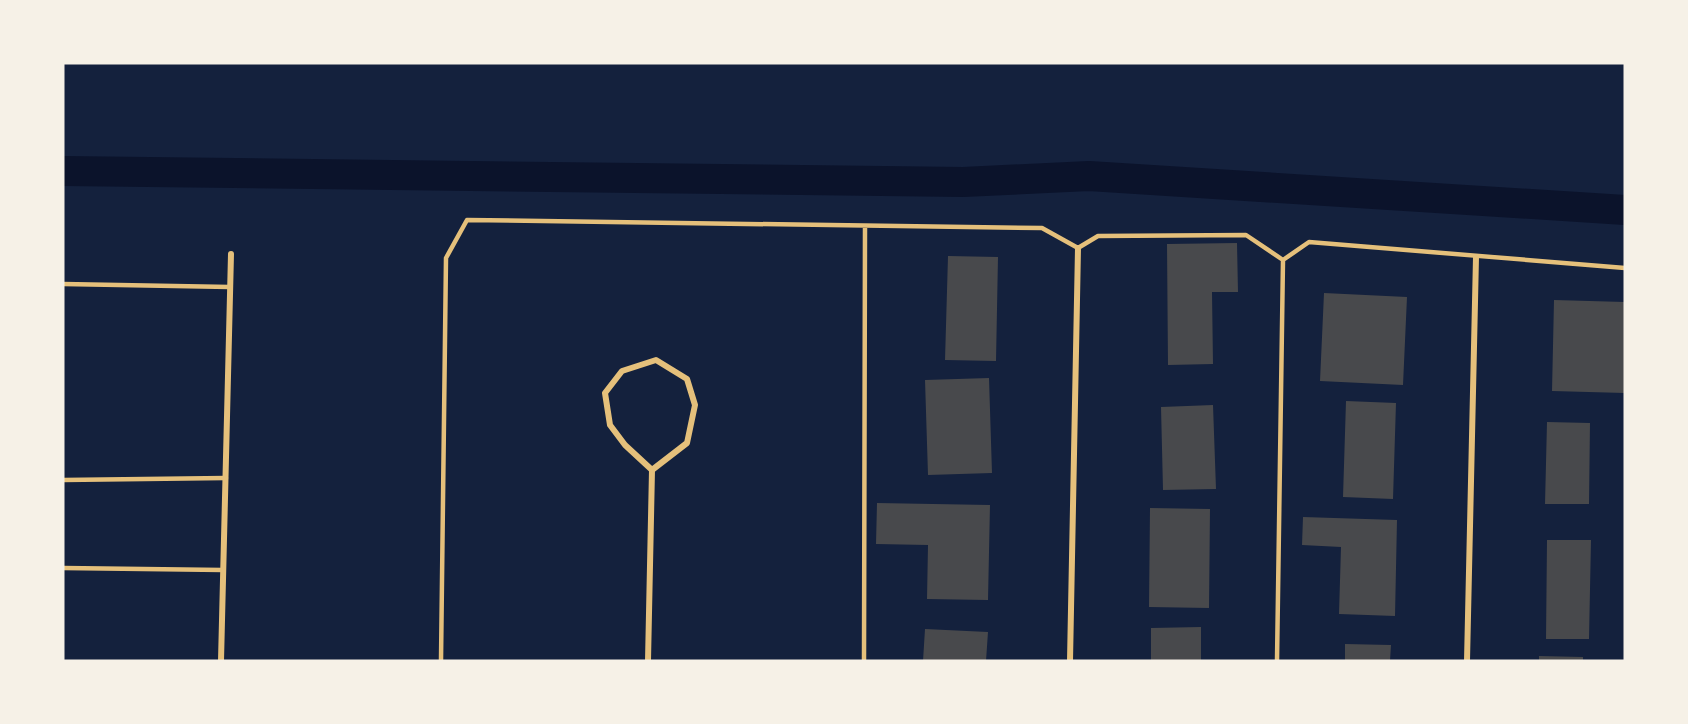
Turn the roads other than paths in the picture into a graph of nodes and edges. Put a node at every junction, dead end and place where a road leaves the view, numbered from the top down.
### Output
1 (866, 226) junction
2 (1078, 248) junction
3 (231, 254) dead end
4 (1476, 257) junction
5 (1283, 260) junction
6 (1625, 268) edge
7 (63, 284) edge
8 (230, 286) junction
9 (652, 470) junction
10 (226, 478) junction
11 (63, 480) edge
12 (63, 568) edge
13 (224, 570) junction
14 (221, 661) edge
15 (441, 661) edge
16 (648, 661) edge
17 (864, 661) edge
18 (1070, 661) edge
19 (1277, 661) edge
20 (1467, 661) edge

1 - 2 lane
1 - 15 lane
1 - 17 lane
2 - 5 lane
2 - 18 street
3 - 8 street
4 - 5 lane
4 - 6 lane
4 - 20 street
5 - 19 lane
7 - 8 lane
8 - 10 street
9 - 9 street
9 - 16 street
10 - 11 lane
10 - 13 street
12 - 13 lane
13 - 14 street

